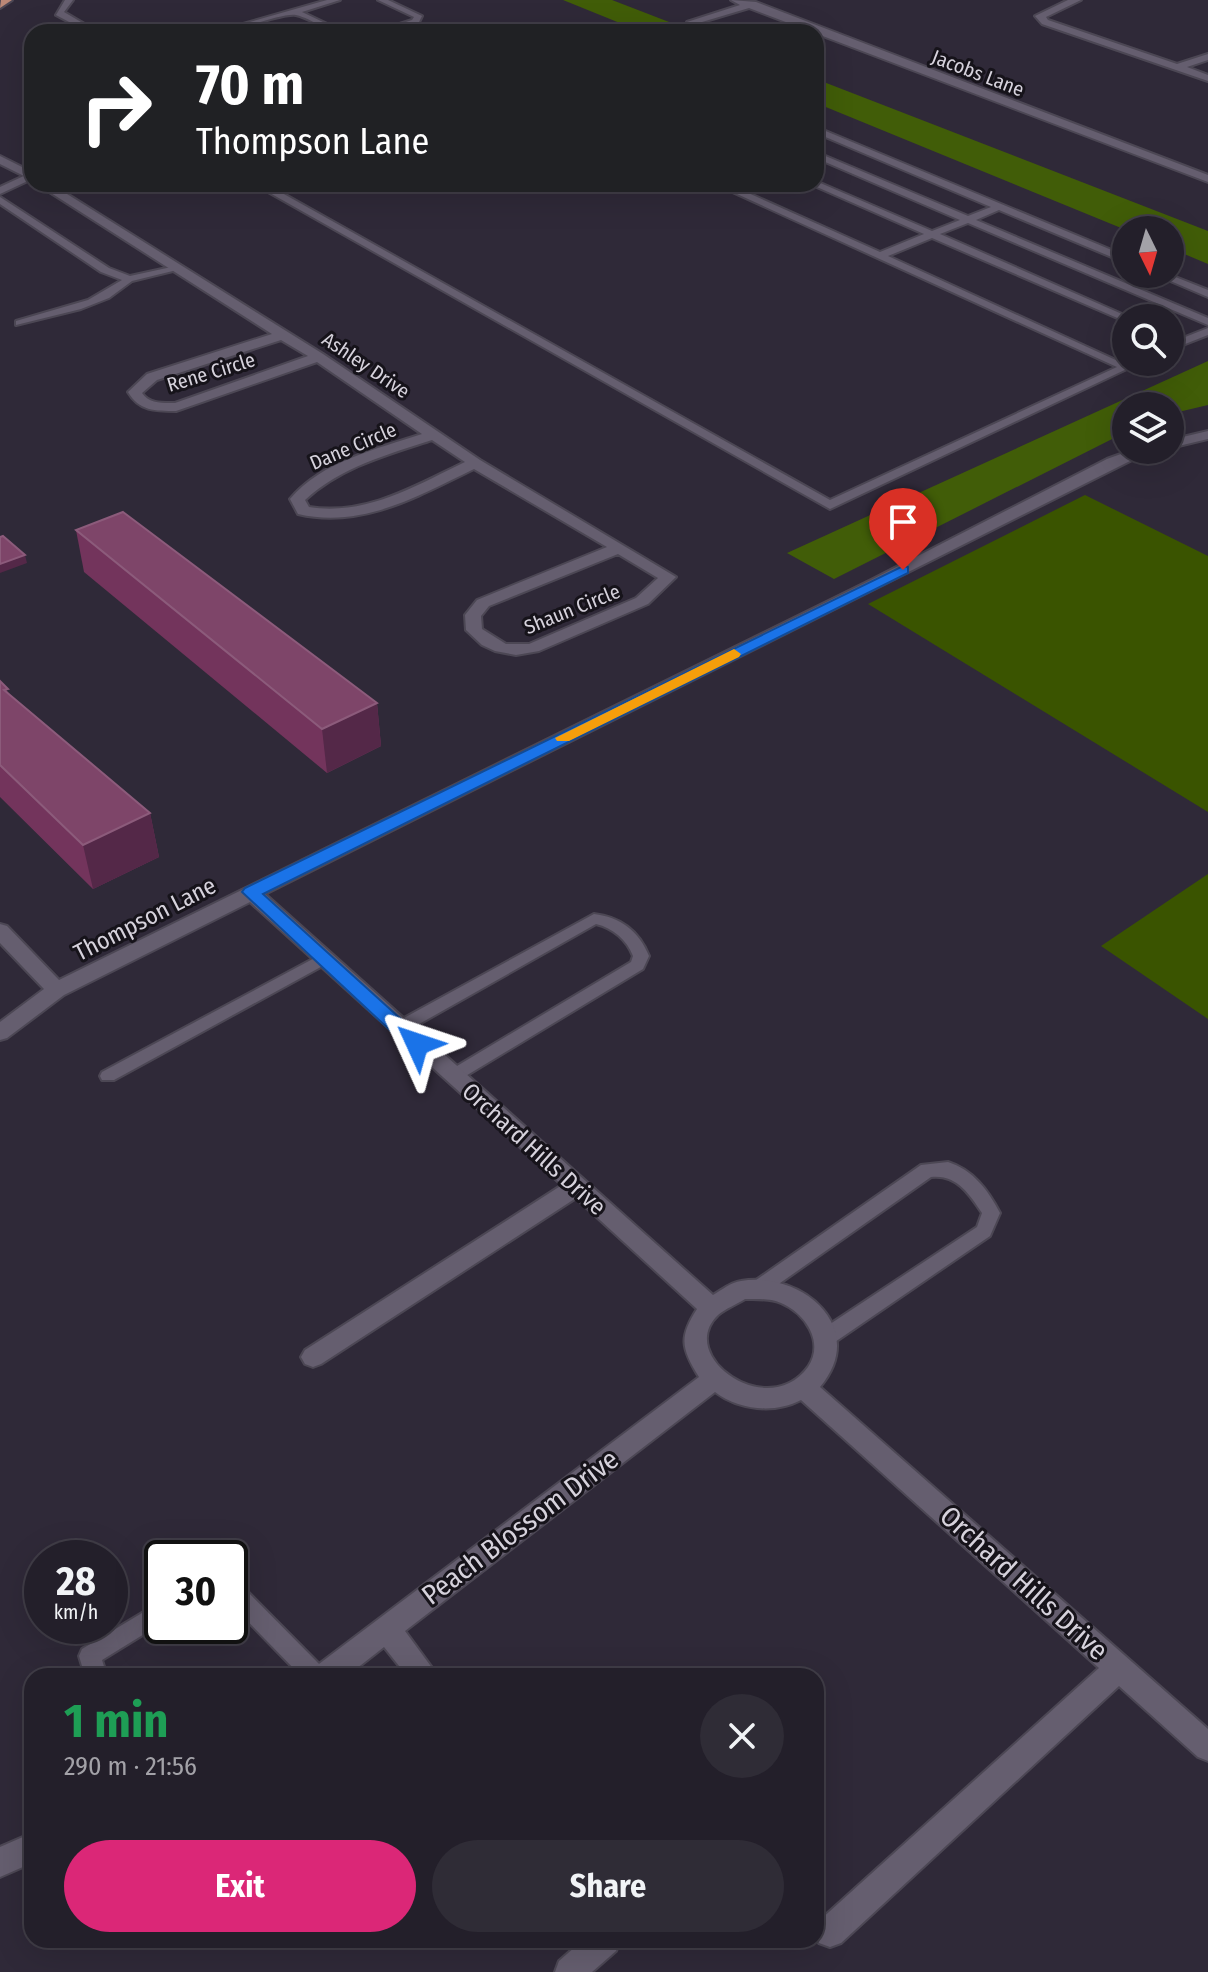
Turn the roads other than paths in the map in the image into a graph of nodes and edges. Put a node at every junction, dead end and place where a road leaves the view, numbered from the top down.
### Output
1 (7, 0) edge
2 (69, 0) edge
3 (301, 0) edge
4 (336, 0) edge
5 (382, 0) edge
6 (736, 0) edge
7 (769, 0) edge
8 (1076, 0) edge
9 (0, 5) edge
10 (750, 5) junction
11 (316, 6) junction
12 (296, 12) junction
13 (692, 22) dead end
14 (79, 24) edge
15 (254, 24) edge
16 (322, 24) edge
17 (408, 24) edge
18 (800, 24) edge
19 (824, 33) edge
20 (1208, 57) edge
21 (1177, 67) junction
22 (1208, 78) edge
23 (824, 133) edge
24 (824, 158) edge
25 (0, 159) edge
26 (24, 172) edge
27 (1208, 179) edge
28 (24, 180) edge
29 (824, 188) edge
30 (0, 191) edge
31 (56, 192) edge
32 (273, 192) edge
33 (738, 192) edge
34 (0, 200) edge
35 (999, 207) junction
36 (969, 220) junction
37 (932, 235) junction
38 (1112, 254) edge
39 (879, 256) junction
40 (176, 269) junction
41 (129, 279) junction
42 (1184, 284) edge
43 (1208, 294) edge
44 (1112, 312) edge
45 (1208, 322) edge
46 (20, 323) dead end
47 (1208, 331) edge
48 (282, 335) junction
49 (1184, 341) edge
50 (1112, 355) edge
51 (318, 357) junction
52 (1112, 373) edge
53 (433, 435) junction
54 (1208, 435) edge
55 (1184, 441) edge
56 (1112, 462) edge
57 (475, 463) junction
58 (618, 548) junction
59 (668, 577) joint
60 (251, 892) junction
61 (0, 931) edge
62 (322, 959) junction
63 (57, 990) junction
64 (399, 1028) junction
65 (0, 1033) edge
66 (108, 1076) dead end
67 (453, 1076) junction
68 (576, 1187) junction
69 (756, 1290) junction
70 (711, 1307) junction
71 (825, 1338) junction
72 (313, 1357) dead end
73 (714, 1379) junction
74 (804, 1388) junction
75 (248, 1606) edge
76 (144, 1622) edge
77 (386, 1629) junction
78 (94, 1668) edge
79 (308, 1668) edge
80 (335, 1668) edge
81 (418, 1668) edge
82 (1119, 1668) junction
83 (1208, 1747) edge
84 (24, 1852) edge
85 (0, 1862) edge
86 (830, 1932) dead end
87 (596, 1948) edge
88 (570, 1972) edge

1 - 9 main road
2 - 14 lane
3 - 11 lane
4 - 11 lane
5 - 17 lane
6 - 10 street, Jacobs Lane
7 - 10 street
8 - 21 street
10 - 13 street
10 - 18 street, Jacobs Lane
11 - 12 lane
12 - 15 lane
12 - 16 lane
19 - 27 street, Jacobs Lane
20 - 21 street
21 - 22 street
23 - 35 lane
24 - 36 lane
25 - 26 street
28 - 30 lane
29 - 37 lane
31 - 40 street, Ashley Drive
32 - 52 lane
33 - 39 lane
34 - 41 lane
35 - 36 lane
35 - 38 lane
36 - 37 lane
36 - 45 lane
37 - 39 lane
37 - 44 lane
39 - 50 lane
40 - 41 lane
40 - 48 street, Ashley Drive
41 - 46 lane
42 - 43 lane
47 - 49 lane
48 - 51 street, Ashley Drive
48 - 51 street, Rene Circle
51 - 53 street, Ashley Drive
53 - 57 street, Ashley Drive
53 - 57 street, Dane Circle
54 - 55 street
56 - 60 street, Thompson Lane
57 - 58 street, Ashley Drive
58 - 59 street, Ashley Drive
58 - 59 street, Shaun Circle
60 - 62 street, Orchard Hills Drive
60 - 63 street, Thompson Lane
61 - 63 street, Thompson Lane
62 - 64 street, Orchard Hills Drive
62 - 66 lane
63 - 65 street
64 - 67 street, Orchard Hills Drive
64 - 67 lane
67 - 68 street, Orchard Hills Drive
68 - 70 street, Orchard Hills Drive
68 - 72 street
69 - 70 street
69 - 71 street
69 - 71 lane
70 - 73 street
71 - 74 street
73 - 74 street
73 - 77 street, Peach Blossom Drive
74 - 82 street, Orchard Hills Drive
75 - 79 lane
76 - 78 lane
77 - 80 street, Peach Blossom Drive
77 - 81 street
82 - 83 street, Orchard Hills Drive
82 - 86 street
84 - 85 street
87 - 88 street

